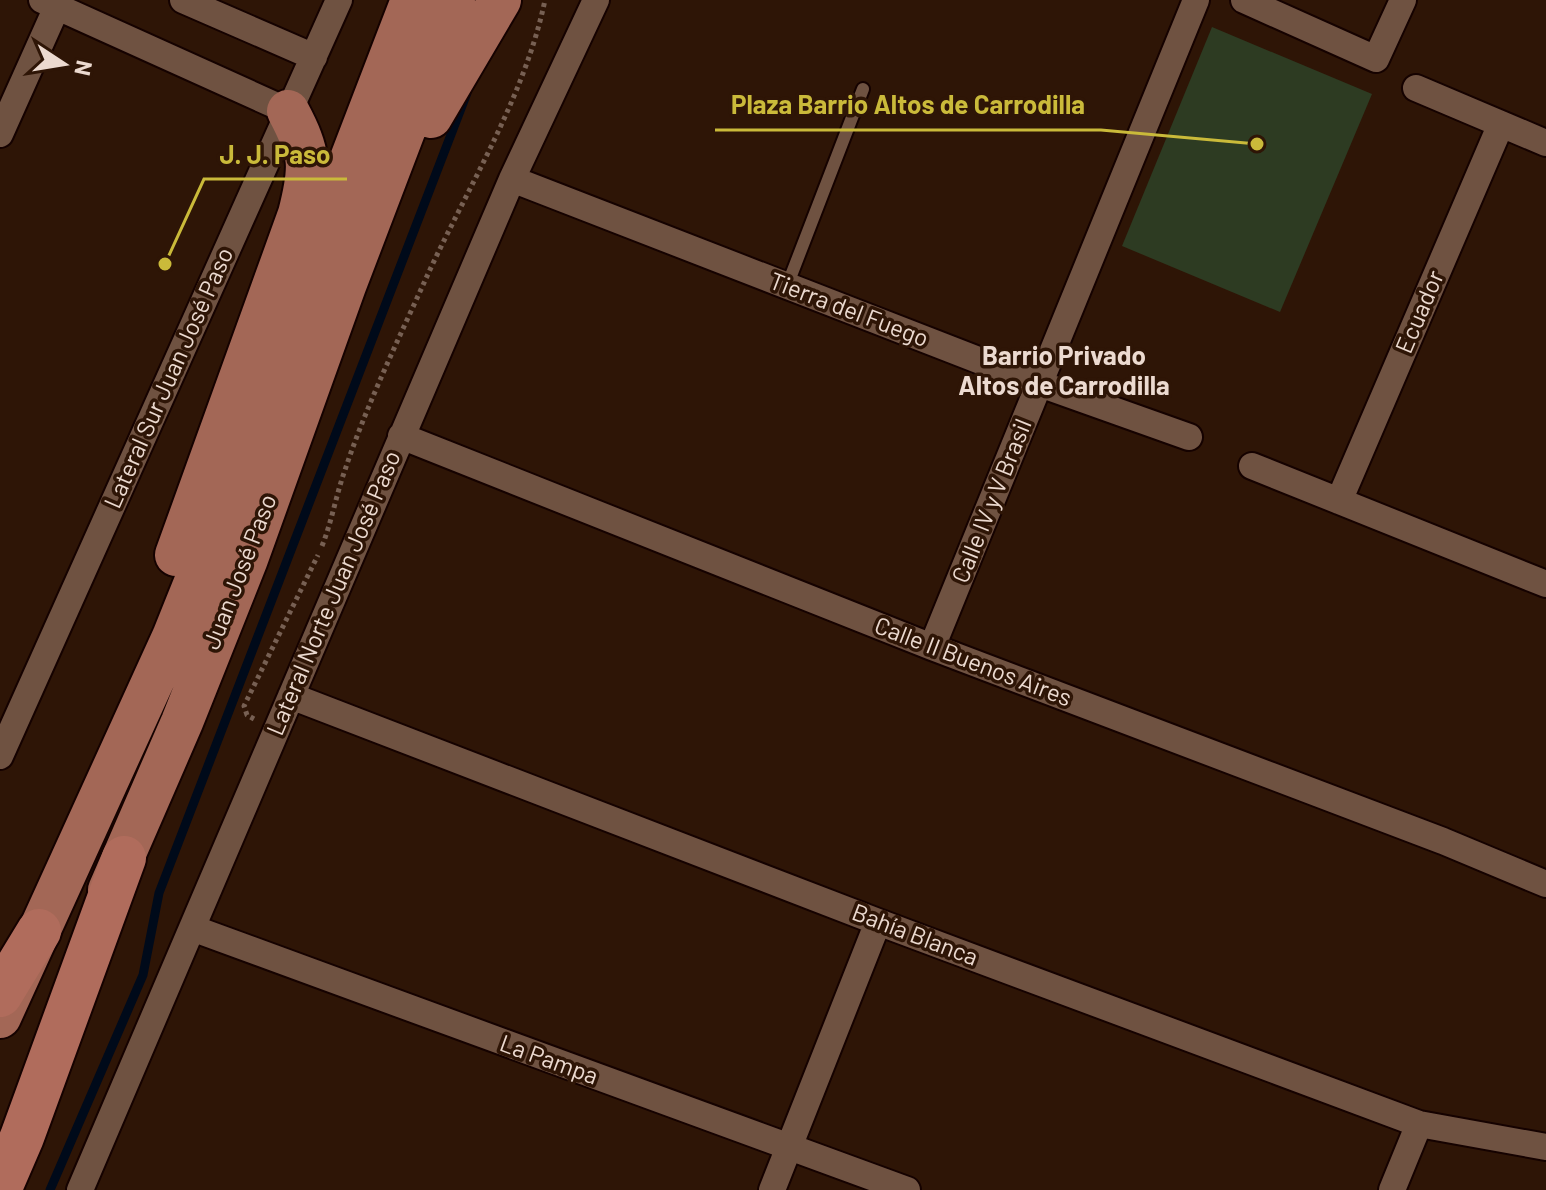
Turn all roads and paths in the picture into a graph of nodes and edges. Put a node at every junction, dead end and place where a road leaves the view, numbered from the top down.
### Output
1 (183, 0) edge
2 (339, 0) edge
3 (412, 0) edge
4 (454, 0) edge
5 (500, 0) edge
6 (545, 0) edge
7 (596, 0) edge
8 (1196, 0) edge
9 (1244, 0) edge
10 (1403, 0) edge
11 (53, 2) edge
12 (314, 57) junction
13 (1416, 88) dead end
14 (863, 89) dead end
15 (288, 111) junction
16 (1501, 124) junction
17 (0, 134) edge
18 (1546, 143) edge
19 (512, 179) junction
20 (345, 286) junction
21 (787, 286) junction
22 (1040, 384) junction
23 (401, 436) junction
24 (1189, 437) dead end
25 (1252, 466) dead end
26 (1339, 501) junction
27 (1546, 584) edge
28 (932, 647) junction
29 (291, 696) junction
30 (276, 731) junction
31 (0, 756) edge
32 (113, 772) junction
33 (124, 858) junction
34 (1546, 884) edge
35 (878, 922) junction
36 (192, 928) junction
37 (39, 931) junction
38 (0, 995) edge
39 (0, 1017) edge
40 (1419, 1124) junction
41 (0, 1133) edge
42 (788, 1147) junction
43 (1546, 1147) edge
44 (0, 1188) edge
45 (84, 1189) edge
46 (772, 1190) edge
47 (907, 1190) edge
48 (1392, 1190) edge

1 - 12 street
2 - 12 street, Lateral Sur Juan José Paso
3 - 32 highway, Juan José Paso
4 - 20 highway, Juan José Paso
5 - 20 highway
6 - 30 path
7 - 19 street, Lateral Norte Juan José Paso
8 - 22 street, Calle IV y V Brasil
9 - 10 street
11 - 15 street
11 - 17 street
12 - 15 street, Lateral Sur Juan José Paso
13 - 16 street
14 - 21 lane
15 - 31 street, Lateral Sur Juan José Paso
15 - 32 highway
16 - 18 street
16 - 26 street, Ecuador
19 - 21 street, Tierra del Fuego
19 - 23 street, Lateral Norte Juan José Paso
20 - 33 highway, Juan José Paso
21 - 22 street, Tierra del Fuego
22 - 24 street, Tierra del Fuego
22 - 28 street, Calle IV y V Brasil
23 - 28 street, Calle II Buenos Aires
23 - 29 street, Lateral Norte Juan José Paso
25 - 26 street
26 - 27 street
28 - 34 street, Calle II Buenos Aires
29 - 30 street, Lateral Norte Juan José Paso
29 - 35 street, Bahía Blanca
30 - 36 street, Lateral Norte Juan José Paso
32 - 37 highway, Juan José Paso
33 - 41 highway, Juan José Paso
33 - 44 highway
35 - 40 street, Bahía Blanca
35 - 42 street
36 - 42 street, La Pampa
36 - 45 street, Lateral Norte Juan José Paso
37 - 38 highway
37 - 39 highway, Juan José Paso
40 - 43 street, Bahía Blanca
40 - 48 street
42 - 46 street
42 - 47 street, La Pampa

